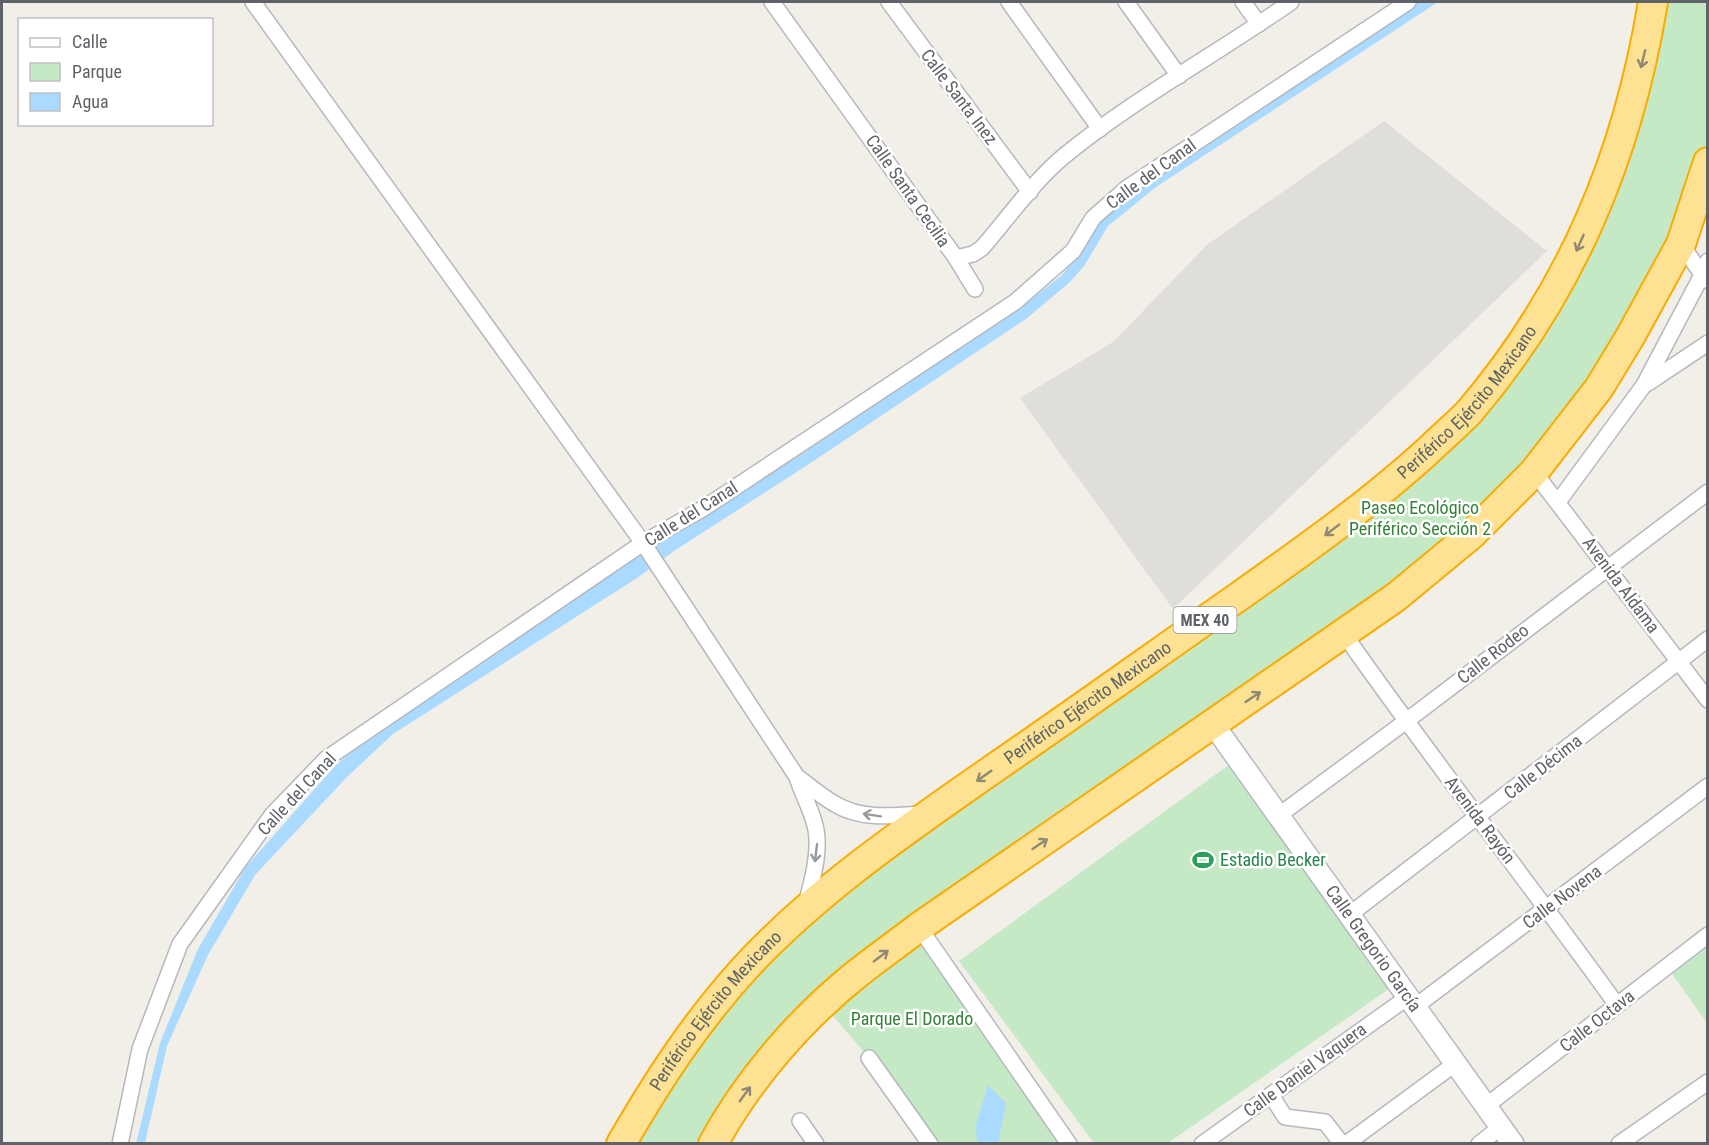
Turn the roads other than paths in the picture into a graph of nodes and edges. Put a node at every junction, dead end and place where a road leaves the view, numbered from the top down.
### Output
1 (253, 2) edge
2 (889, 2) edge
3 (1009, 2) edge
4 (1126, 2) edge
5 (1243, 2) edge
6 (1291, 2) edge
7 (1408, 2) edge
8 (1653, 2) edge
9 (778, 5) edge
10 (1259, 24) junction
11 (1179, 75) junction
12 (1100, 129) junction
13 (1707, 167) edge
14 (1030, 192) junction
15 (1680, 244) junction
16 (956, 258) junction
17 (1706, 273) edge
18 (975, 289) dead end
19 (1707, 343) edge
20 (1644, 385) junction
21 (1534, 472) junction
22 (1707, 492) edge
23 (1558, 502) junction
24 (643, 543) junction
25 (1607, 567) junction
26 (1344, 634) junction
27 (1707, 639) edge
28 (1679, 661) junction
29 (1707, 700) edge
30 (1406, 722) junction
31 (1213, 724) junction
32 (797, 777) junction
33 (1707, 786) edge
34 (930, 814) junction
35 (1278, 816) junction
36 (1477, 818) junction
37 (805, 909) junction
38 (1548, 909) junction
39 (1349, 915) junction
40 (919, 927) junction
41 (1707, 935) edge
42 (1412, 1001) junction
43 (1617, 1005) junction
44 (869, 1058) dead end
45 (1456, 1064) junction
46 (1707, 1082) edge
47 (1271, 1095) junction
48 (1486, 1106) junction
49 (800, 1121) dead end
50 (1507, 1135) edge
51 (120, 1143) edge
52 (621, 1143) edge
53 (713, 1143) edge
54 (816, 1143) edge
55 (930, 1143) edge
56 (1069, 1143) edge
57 (1202, 1143) edge
58 (1344, 1143) edge
59 (1479, 1143) edge
60 (1619, 1143) edge

1 - 24 street
2 - 14 street, Calle Santa Inez
3 - 12 street
4 - 11 street
5 - 10 street
6 - 10 street, Calle Santa Cecilia
7 - 24 street, Calle del Canal
8 -> 34 highway, Periférico Ejército Mexicano / MEX 40
9 - 16 street, Calle Santa Cecilia
10 - 11 street, Calle Santa Cecilia
11 - 12 street, Calle Santa Cecilia
12 - 14 street, Calle Santa Cecilia
13 - 15 highway
14 - 16 street, Calle Santa Cecilia
15 - 17 street
15 - 21 highway
16 - 18 street
17 - 20 street
19 - 20 street
20 - 23 street
21 - 23 street, Avenida Aldama
21 - 26 highway
22 - 25 street, Calle Rodeo
23 - 25 street, Avenida Aldama
24 - 32 street
24 - 51 street, Calle del Canal
25 - 28 street, Avenida Aldama
25 - 30 street, Calle Rodeo
26 - 30 street, Avenida Rayón
31 -> 26 highway
27 - 28 street, Calle Décima
28 - 29 street, Avenida Aldama
28 - 36 street, Calle Décima
30 - 35 street, Calle Rodeo
30 - 36 street, Avenida Rayón
31 - 35 street, Calle Gregorio García
40 -> 31 highway
34 -> 32 street
32 -> 37 street
33 - 38 street, Calle Novena
34 - 37 highway, Periférico Ejército Mexicano / MEX 40
35 - 39 street, Calle Gregorio García
36 - 38 street, Avenida Rayón
36 - 39 street, Calle Décima
37 - 52 highway, Periférico Ejército Mexicano / MEX 40
38 - 42 street, Calle Novena
38 - 43 street, Avenida Rayón
39 - 42 street, Calle Gregorio García
53 -> 40 highway
40 - 56 street
41 - 43 street, Calle Octava
42 - 45 street, Calle Gregorio García
42 - 47 street, Calle Daniel Vaquera
43 - 48 street, Calle Octava
44 - 55 street
45 - 48 street, Calle Gregorio García
45 - 58 street
46 - 60 street
47 - 57 street, Calle Daniel Vaquera
47 - 58 street
48 - 50 street, Calle Gregorio García
49 - 54 street
50 - 59 street

